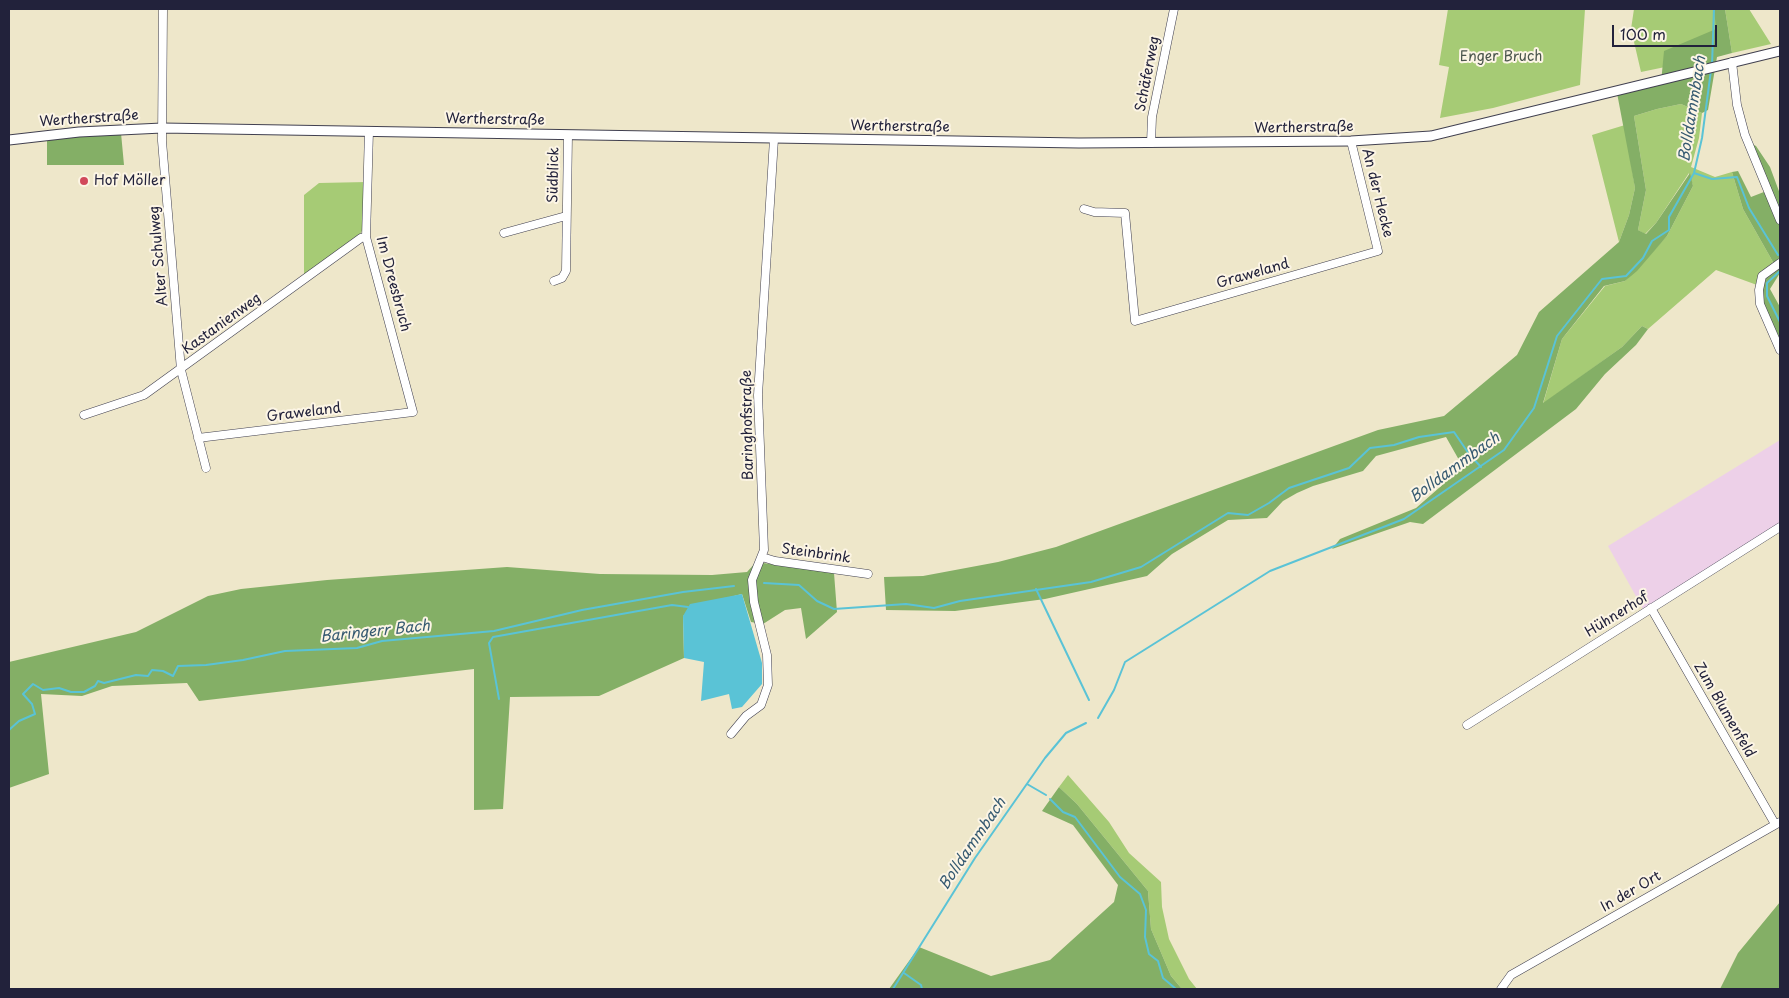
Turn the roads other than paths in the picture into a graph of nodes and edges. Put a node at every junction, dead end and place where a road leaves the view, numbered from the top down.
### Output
1 (163, 9) edge
2 (1174, 9) edge
3 (1780, 51) edge
4 (1728, 63) junction
5 (162, 128) junction
6 (370, 131) junction
7 (568, 135) junction
8 (774, 139) junction
9 (9, 140) edge
10 (1351, 141) junction
11 (1151, 144) junction
12 (1084, 209) dead end
13 (566, 216) junction
14 (1780, 220) edge
15 (504, 233) dead end
16 (366, 237) junction
17 (1378, 251) joint
18 (1780, 263) edge
19 (554, 281) dead end
20 (1780, 350) edge
21 (181, 370) junction
22 (413, 412) joint
23 (84, 415) dead end
24 (198, 438) junction
25 (206, 468) dead end
26 (1780, 527) edge
27 (762, 557) junction
28 (868, 574) dead end
29 (1651, 608) junction
30 (1467, 725) dead end
31 (730, 734) dead end
32 (1778, 823) edge
33 (1501, 989) edge

1 - 5 street, Alter Schulweg
2 - 11 street, Schäferweg
3 - 4 main road, Wertherstraße
4 - 10 main road, Wertherstraße
4 - 14 street
5 - 6 main road, Wertherstraße
5 - 9 main road, Wertherstraße
5 - 21 street, Alter Schulweg
6 - 7 main road, Wertherstraße
6 - 16 street, Im Dreesbruch
7 - 8 main road, Wertherstraße
7 - 13 street, Südblick
8 - 11 main road, Wertherstraße
8 - 27 street, Baringhofstraße
10 - 11 main road, Wertherstraße
10 - 17 street, An der Hecke
12 - 17 street, Graweland
13 - 15 street, Südblick
13 - 19 street, Südblick
16 - 21 street, Kastanienweg
16 - 22 street, Im Dreesbruch
18 - 20 street
21 - 23 street, Kastanienweg
21 - 24 street, Alter Schulweg
22 - 24 street, Graweland
24 - 25 street, Alter Schulweg
26 - 29 street, Hühnerhof
27 - 28 street, Steinbrink
27 - 31 street, Baringhofstraße
29 - 30 street, Hühnerhof
29 - 32 street, Zum Blumenfeld
32 - 33 street, In der Ort

